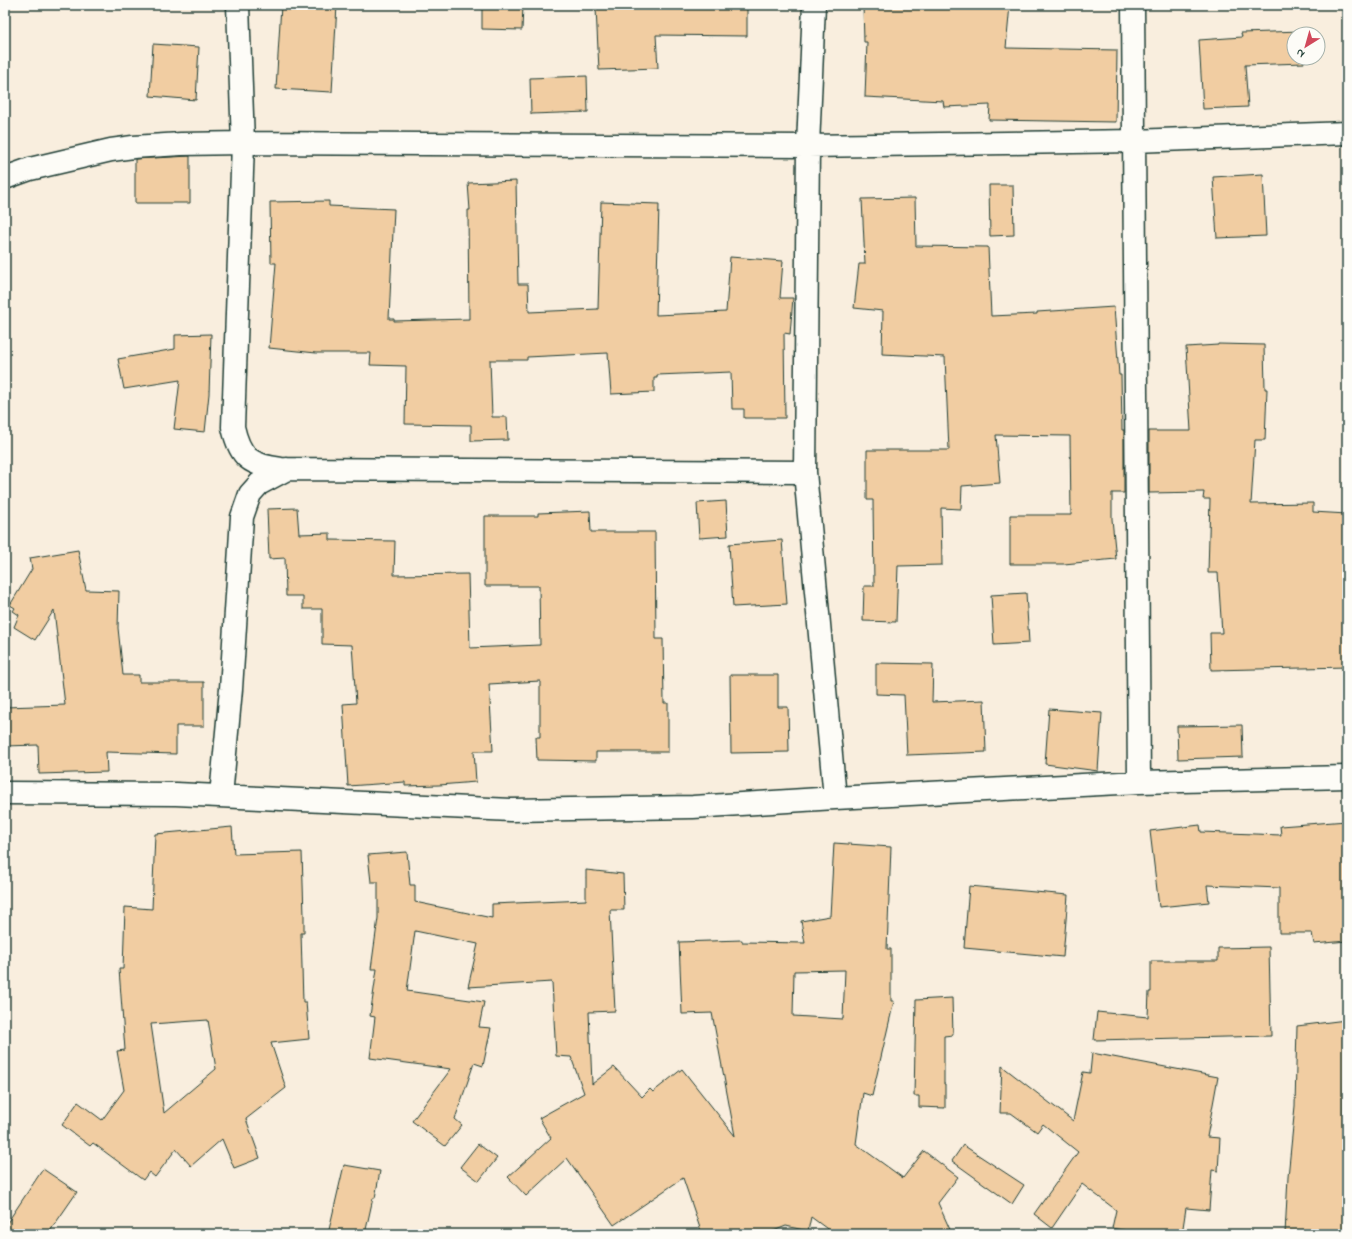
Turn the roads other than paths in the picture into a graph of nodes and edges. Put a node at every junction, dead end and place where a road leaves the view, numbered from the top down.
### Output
1 (238, 5) edge
2 (814, 5) edge
3 (1132, 5) edge
4 (1347, 134) edge
5 (1134, 141) junction
6 (243, 142) junction
7 (808, 146) junction
8 (5, 178) edge
9 (287, 469) junction
10 (805, 472) junction
11 (1347, 777) edge
12 (1139, 782) junction
13 (5, 793) edge
14 (221, 796) junction
15 (835, 798) junction

1 - 6 street
2 - 7 street
3 - 5 street
4 - 5 street
5 - 7 street
5 - 12 street
6 - 7 street
6 - 8 street
6 - 9 street
7 - 10 street
9 - 10 street
9 - 14 street
10 - 15 street
11 - 12 street
12 - 15 street
13 - 14 street
14 - 15 street

